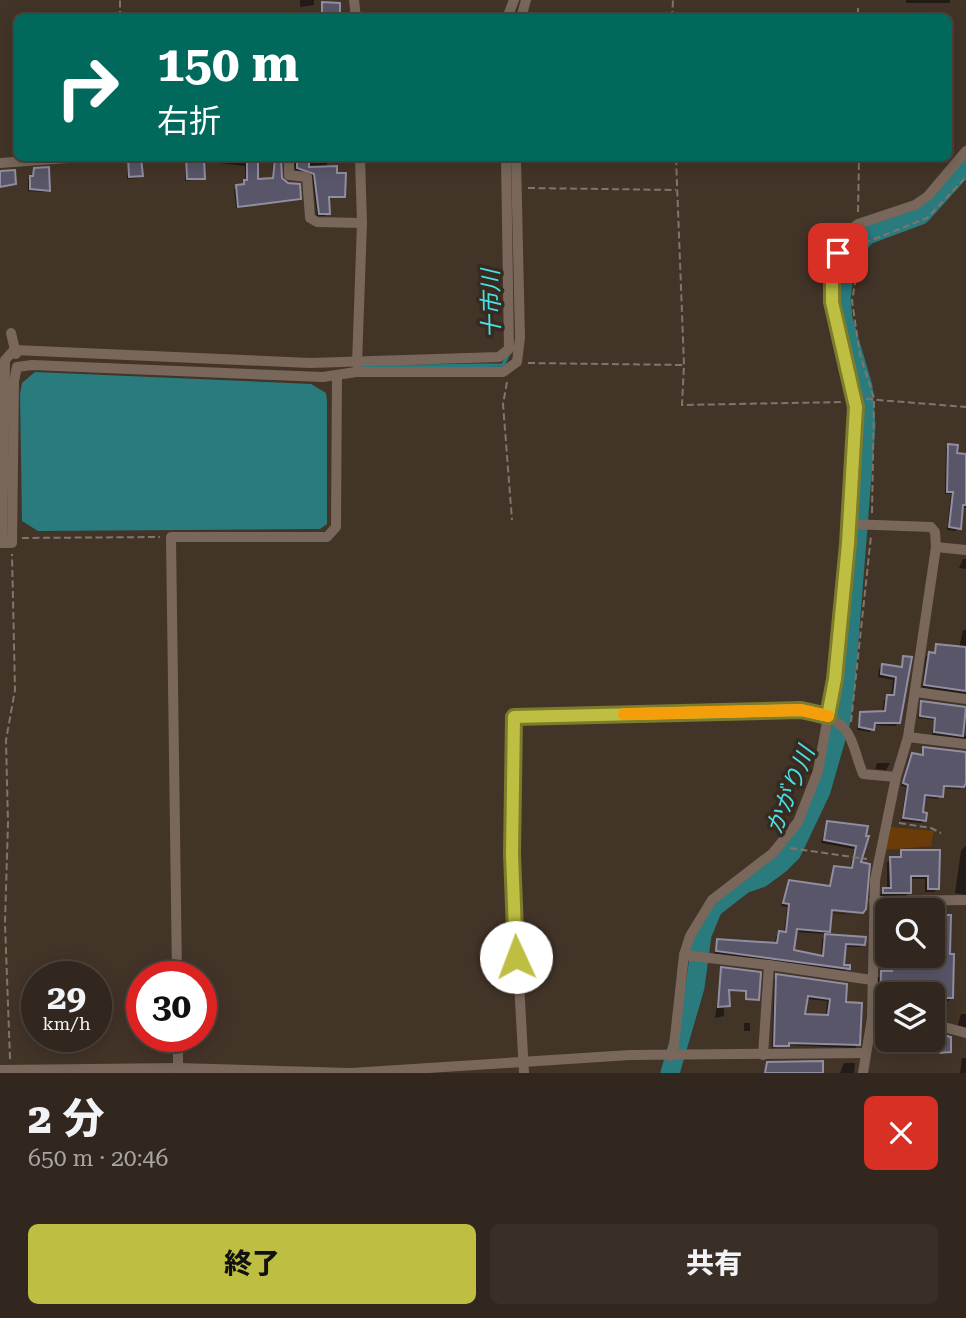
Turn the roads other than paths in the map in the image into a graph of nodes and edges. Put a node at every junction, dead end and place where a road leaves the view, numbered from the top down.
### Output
1 (966, 151) edge
2 (27, 161) edge
3 (289, 161) edge
4 (360, 161) edge
5 (506, 161) edge
6 (516, 161) edge
7 (0, 163) edge
8 (362, 223) junction
9 (11, 333) dead end
10 (16, 350) junction
11 (356, 366) junction
12 (17, 367) junction
13 (337, 375) junction
14 (848, 524) junction
15 (4, 543) edge
16 (936, 547) junction
17 (966, 550) edge
18 (916, 692) junction
19 (966, 699) edge
20 (828, 716) junction
21 (908, 737) junction
22 (966, 744) edge
23 (895, 777) junction
24 (966, 900) edge
25 (874, 901) junction
26 (684, 955) junction
27 (177, 961) edge
28 (769, 965) junction
29 (872, 981) junction
30 (872, 1017) junction
31 (875, 1017) edge
32 (945, 1027) edge
33 (966, 1033) edge
34 (178, 1052) edge
35 (866, 1053) junction
36 (763, 1055) junction
37 (670, 1056) junction
38 (521, 1060) junction
39 (5, 1070) edge
40 (178, 1071) edge
41 (524, 1073) edge
42 (863, 1073) edge

1 - 14 street
2 - 7 street
3 - 8 street
4 - 8 street
5 - 11 street
6 - 11 street
8 - 11 street
9 - 10 street
10 - 11 street
10 - 12 street
10 - 15 street
11 - 13 street
12 - 13 street
12 - 15 street
13 - 27 street
14 - 16 street
14 - 20 street
16 - 17 street
16 - 18 street
18 - 19 street
18 - 21 street
20 - 23 street
20 - 26 street
20 - 38 street
21 - 22 street
21 - 23 street
23 - 25 street
24 - 25 street
25 - 29 street
26 - 28 street
26 - 37 street
28 - 29 street
28 - 36 street
29 - 30 street
30 - 31 street
30 - 35 street
32 - 33 street
34 - 40 street
35 - 36 street
35 - 42 street
36 - 37 street
37 - 38 street
38 - 40 street
38 - 41 street
39 - 40 street

